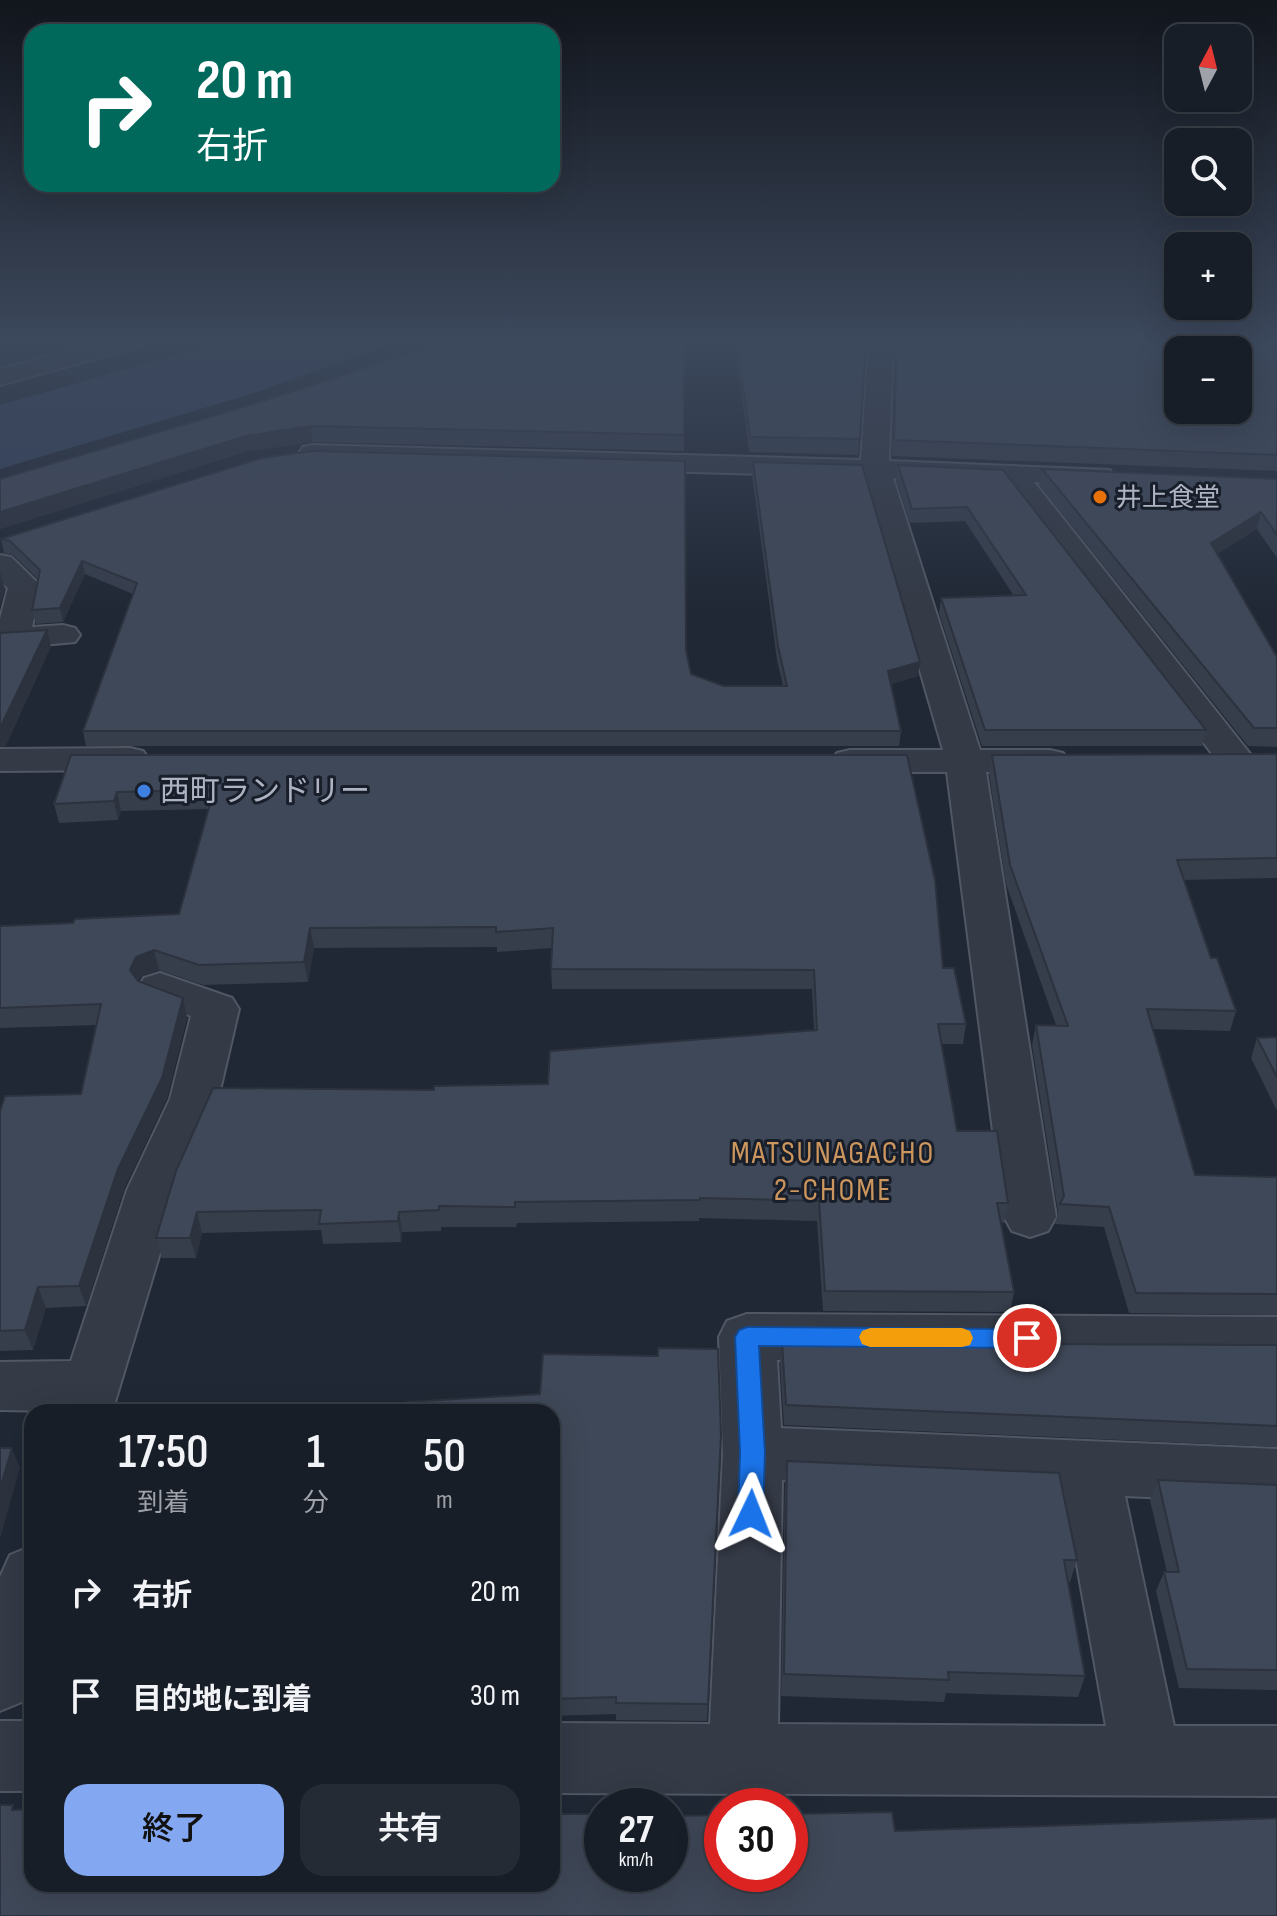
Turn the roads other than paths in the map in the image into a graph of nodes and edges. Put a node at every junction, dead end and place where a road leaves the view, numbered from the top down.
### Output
1 (877, 430) edge
2 (286, 457) edge
3 (875, 467) junction
4 (1011, 473) junction
5 (1121, 477) edge
6 (5, 548) edge
7 (63, 635) dead end
8 (6, 639) edge
9 (159, 759) edge
10 (0, 760) edge
11 (1189, 760) edge
12 (1236, 760) junction
13 (1277, 760) edge
14 (808, 761) edge
15 (1077, 761) edge
16 (965, 762) junction
17 (160, 988) edge
18 (1030, 1217) dead end
19 (1277, 1340) edge
20 (0, 1386) edge
21 (88, 1398) edge
22 (753, 1453) junction
23 (1089, 1467) junction
24 (1277, 1476) edge
25 (24, 1602) edge
26 (0, 1678) edge
27 (0, 1756) edge
28 (24, 1756) edge
29 (560, 1758) edge
30 (743, 1758) junction
31 (1147, 1761) junction
32 (1277, 1761) edge

1 - 3 street
2 - 3 street
3 - 4 street
3 - 16 street
4 - 5 street
4 - 12 street
6 - 8 street
7 - 8 street
9 - 10 street
11 - 12 street
12 - 13 street
14 - 16 street
15 - 16 street
16 - 18 street
17 - 21 street
19 - 22 street
20 - 21 street
22 - 23 street
22 - 30 street
23 - 24 street
23 - 31 street
25 - 26 street
27 - 28 street
29 - 30 street
30 - 31 street
31 - 32 street

